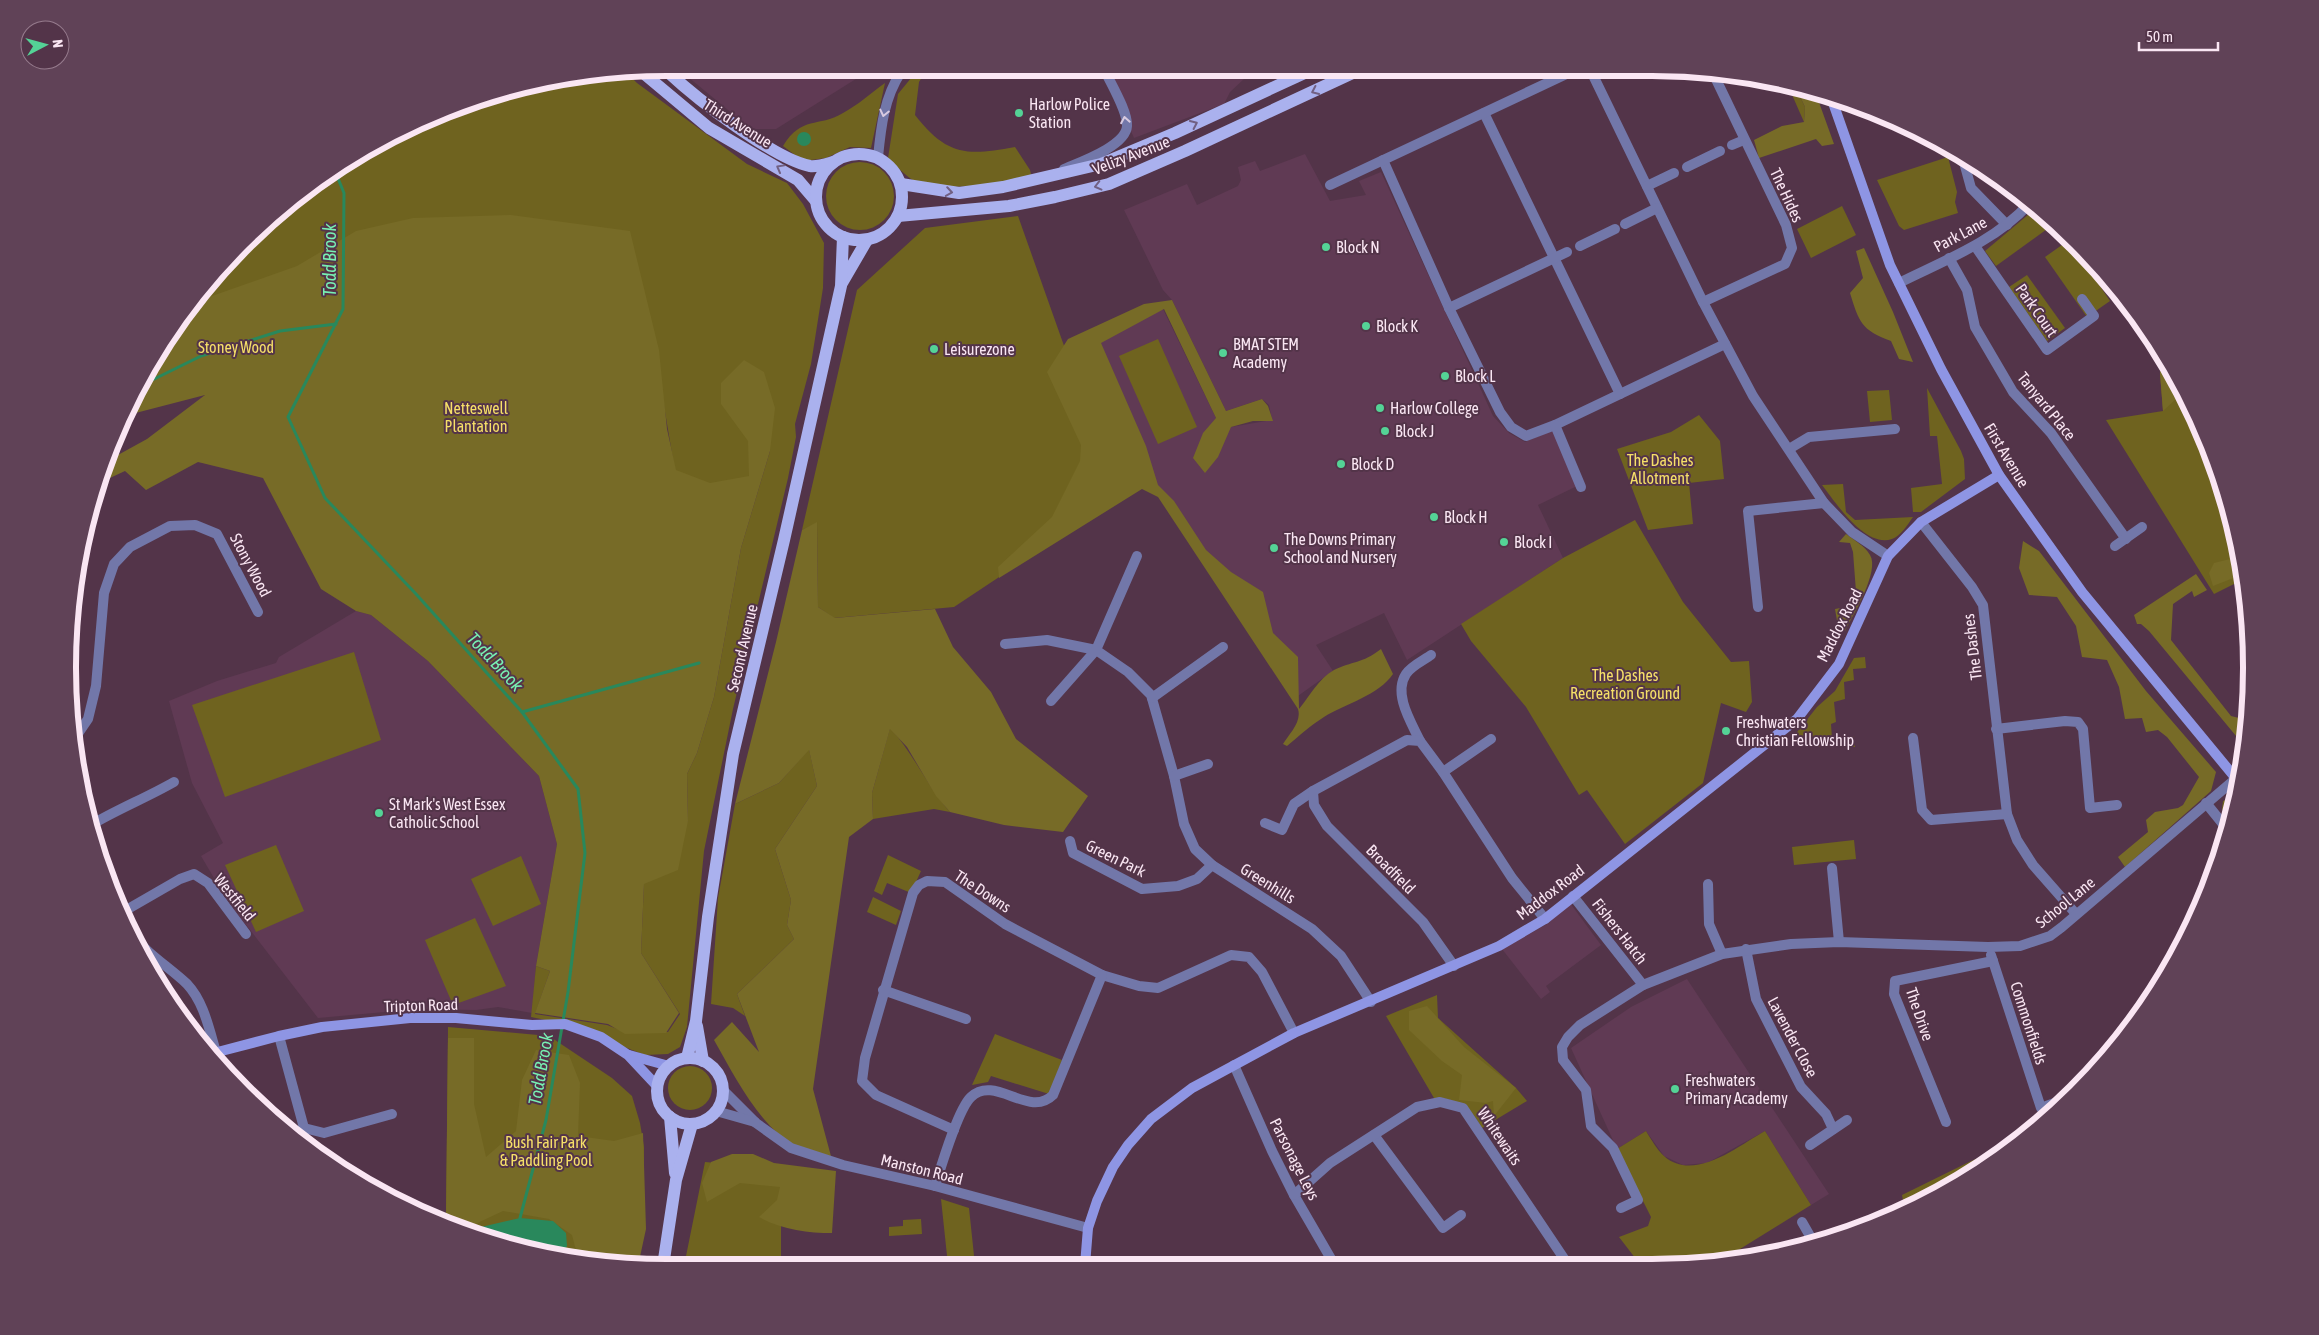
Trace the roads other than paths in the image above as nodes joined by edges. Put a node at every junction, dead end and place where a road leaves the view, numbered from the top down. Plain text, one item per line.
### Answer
1 (672, 76) edge
2 (898, 76) edge
3 (1107, 76) edge
4 (1298, 76) edge
5 (1346, 76) edge
6 (1562, 76) edge
7 (1593, 76) edge
8 (648, 77) edge
9 (1716, 80) edge
10 (1833, 105) edge
11 (1484, 113) junction
12 (1744, 140) junction
13 (1732, 146) dead end
14 (1720, 151) dead end
15 (878, 157) junction
16 (1384, 160) junction
17 (833, 162) junction
18 (1687, 167) dead end
19 (1965, 167) edge
20 (1674, 173) dead end
21 (1049, 176) junction
22 (901, 184) junction
23 (1330, 185) dead end
24 (1647, 186) junction
25 (816, 201) junction
26 (1657, 208) junction
27 (2024, 209) edge
28 (898, 216) junction
29 (1626, 224) dead end
30 (2007, 224) junction
31 (1615, 229) dead end
32 (842, 237) junction
33 (867, 240) junction
34 (1580, 246) dead end
35 (1975, 246) junction
36 (1567, 252) dead end
37 (1554, 258) junction
38 (1949, 258) junction
39 (1899, 283) junction
40 (841, 286) junction
41 (2082, 298) dead end
42 (1702, 302) junction
43 (1449, 308) junction
44 (1725, 344) junction
45 (1620, 394) junction
46 (1555, 425) junction
47 (1895, 429) dead end
48 (1789, 449) junction
49 (1999, 474) junction
50 (1581, 487) dead end
51 (1824, 504) junction
52 (1921, 522) junction
53 (2142, 527) dead end
54 (2126, 539) junction
55 (2115, 546) dead end
56 (1137, 556) dead end
57 (1888, 556) junction
58 (1758, 607) dead end
59 (258, 612) dead end
60 (1005, 644) dead end
61 (1223, 647) dead end
62 (1096, 650) junction
63 (1431, 654) dead end
64 (1152, 698) junction
65 (1051, 701) dead end
66 (1996, 729) junction
67 (80, 731) edge
68 (1913, 738) dead end
69 (1491, 739) dead end
70 (1420, 741) junction
71 (1208, 764) dead end
72 (1443, 772) junction
73 (2233, 772) edge
74 (1174, 776) junction
75 (174, 782) dead end
76 (2231, 784) edge
77 (1313, 791) junction
78 (2206, 803) junction
79 (2117, 805) dead end
80 (2007, 814) junction
81 (96, 822) edge
82 (1266, 823) dead end
83 (2222, 823) edge
84 (1070, 841) dead end
85 (1212, 866) junction
86 (1832, 868) dead end
87 (1708, 884) dead end
88 (1573, 896) junction
89 (128, 908) edge
90 (2076, 914) junction
91 (1545, 919) junction
92 (246, 934) dead end
93 (1839, 942) junction
94 (1988, 947) junction
95 (1746, 949) junction
96 (1722, 954) junction
97 (1992, 961) junction
98 (156, 964) edge
99 (1454, 966) junction
100 (1102, 975) junction
101 (1643, 985) junction
102 (883, 990) junction
103 (1371, 1002) junction
104 (966, 1019) dead end
105 (696, 1021) junction
106 (1294, 1033) junction
107 (280, 1036) junction
108 (211, 1042) edge
109 (219, 1052) edge
110 (628, 1055) junction
111 (687, 1058) junction
112 (703, 1061) junction
113 (1234, 1065) junction
114 (669, 1066) junction
115 (657, 1086) junction
116 (723, 1090) junction
117 (716, 1111) junction
118 (2042, 1111) edge
119 (392, 1114) dead end
120 (670, 1117) junction
121 (1847, 1120) dead end
122 (1946, 1122) dead end
123 (756, 1123) junction
124 (692, 1124) junction
125 (304, 1128) junction
126 (1833, 1129) junction
127 (954, 1130) junction
128 (301, 1131) edge
129 (1374, 1135) junction
130 (1810, 1145) dead end
131 (676, 1180) junction
132 (935, 1186) junction
133 (1294, 1195) junction
134 (1621, 1208) dead end
135 (1461, 1215) dead end
136 (1802, 1222) dead end
137 (1088, 1228) junction
138 (1811, 1237) edge
139 (664, 1259) edge
140 (1085, 1259) edge
141 (1331, 1259) edge
142 (1564, 1259) edge

1 - 17 main road, Third Avenue
2 -> 15 street
21 -> 3 street
21 -> 4 main road, Velizy Avenue
5 -> 28 main road, Velizy Avenue
6 - 11 street
7 - 24 street
25 -> 8 main road, Third Avenue
9 - 12 street, The Hides
10 - 39 street, First Avenue
11 - 16 street
11 - 37 street
12 - 13 street
12 - 42 street, The Hides
14 - 18 street
15 - 17 main road
15 - 22 main road
16 - 23 street
16 - 43 street
17 - 25 main road
19 - 30 street
20 - 24 street
22 -> 21 main road, Velizy Avenue
22 - 28 main road
24 - 26 street
25 - 32 main road
26 - 29 street
26 - 42 street
27 - 30 street, Park Lane
28 - 33 main road
30 - 35 street, Park Lane
31 - 34 street
32 - 33 main road
32 - 40 main road, Second Avenue
33 - 40 main road, Second Avenue
35 - 38 street, Park Lane
35 - 41 street, Park Court
36 - 37 street
37 - 43 street
37 - 45 street
38 - 39 street, Park Lane
38 - 54 street, Tanyard Place
39 - 49 street, First Avenue
40 - 105 main road, Second Avenue
42 - 44 street
43 - 46 street
44 - 45 street
44 - 48 street
45 - 46 street
46 - 50 street
47 - 48 street
48 - 51 street
49 - 52 street, Maddox Road
49 - 73 street, First Avenue
51 - 57 street
51 - 58 street
52 - 57 street, Maddox Road
52 - 66 street, The Dashes
53 - 54 street
54 - 55 street
56 - 62 street
57 - 88 street, Maddox Road
59 - 67 street, Stony Wood
60 - 62 street, Greenhills
61 - 64 street
62 - 64 street, Greenhills
62 - 65 street
63 - 70 street
64 - 74 street, Greenhills
66 - 79 street
66 - 80 street, The Dashes
68 - 80 street
69 - 72 street
70 - 72 street
70 - 77 street
71 - 74 street
72 - 91 street
74 - 85 street, Greenhills
75 - 81 street
76 - 78 street, School Lane
77 - 82 street
77 - 99 street, Broadfield
78 - 83 street
78 - 90 street, School Lane
80 - 90 street, The Dashes
84 - 85 street, Green Park
85 - 103 street, Greenhills
86 - 93 street
87 - 96 street
88 - 91 street, Maddox Road
88 - 101 street, Fishers Hatch
89 - 92 street, Westfield
90 - 94 street, School Lane
91 - 99 street, Maddox Road
93 - 94 street, School Lane
93 - 95 street, School Lane
94 - 97 street, Commonfields
95 - 96 street, School Lane
95 - 126 street, Lavender Close
96 - 101 street, School Lane
97 - 118 street, Commonfields
97 - 122 street, The Drive
98 - 108 street
99 - 103 street, Maddox Road
100 - 102 street, The Downs
100 - 106 street, The Downs
100 - 127 street
101 - 134 street, School Lane
102 - 104 street
102 - 127 street, The Downs
103 - 106 street, Maddox Road
105 - 111 main road, Second Avenue
105 - 112 main road, Second Avenue
106 - 113 street, Maddox Road
107 - 109 street, Tripton Road
107 - 110 street, Tripton Road
107 - 125 street
110 - 114 street, Tripton Road
110 - 115 street, Tripton Road
111 - 112 main road
111 - 114 main road
112 - 116 main road
113 - 133 street, Parsonage Leys
113 - 137 street, Maddox Road
114 - 115 main road
115 - 120 main road
116 - 117 main road
116 - 123 street, Manston Road
117 - 123 street, Manston Road
117 - 124 main road
119 - 125 street
120 - 124 main road
120 - 131 main road
121 - 126 street
123 - 132 street, Manston Road
124 - 131 main road
125 - 128 street
126 - 130 street
127 - 132 street
129 - 133 street, Whitewaits
129 - 135 street
129 - 142 street, Whitewaits
131 - 139 main road
132 - 137 street, Manston Road
133 - 141 street, Parsonage Leys
136 - 138 street
137 - 140 street, Maddox Road

